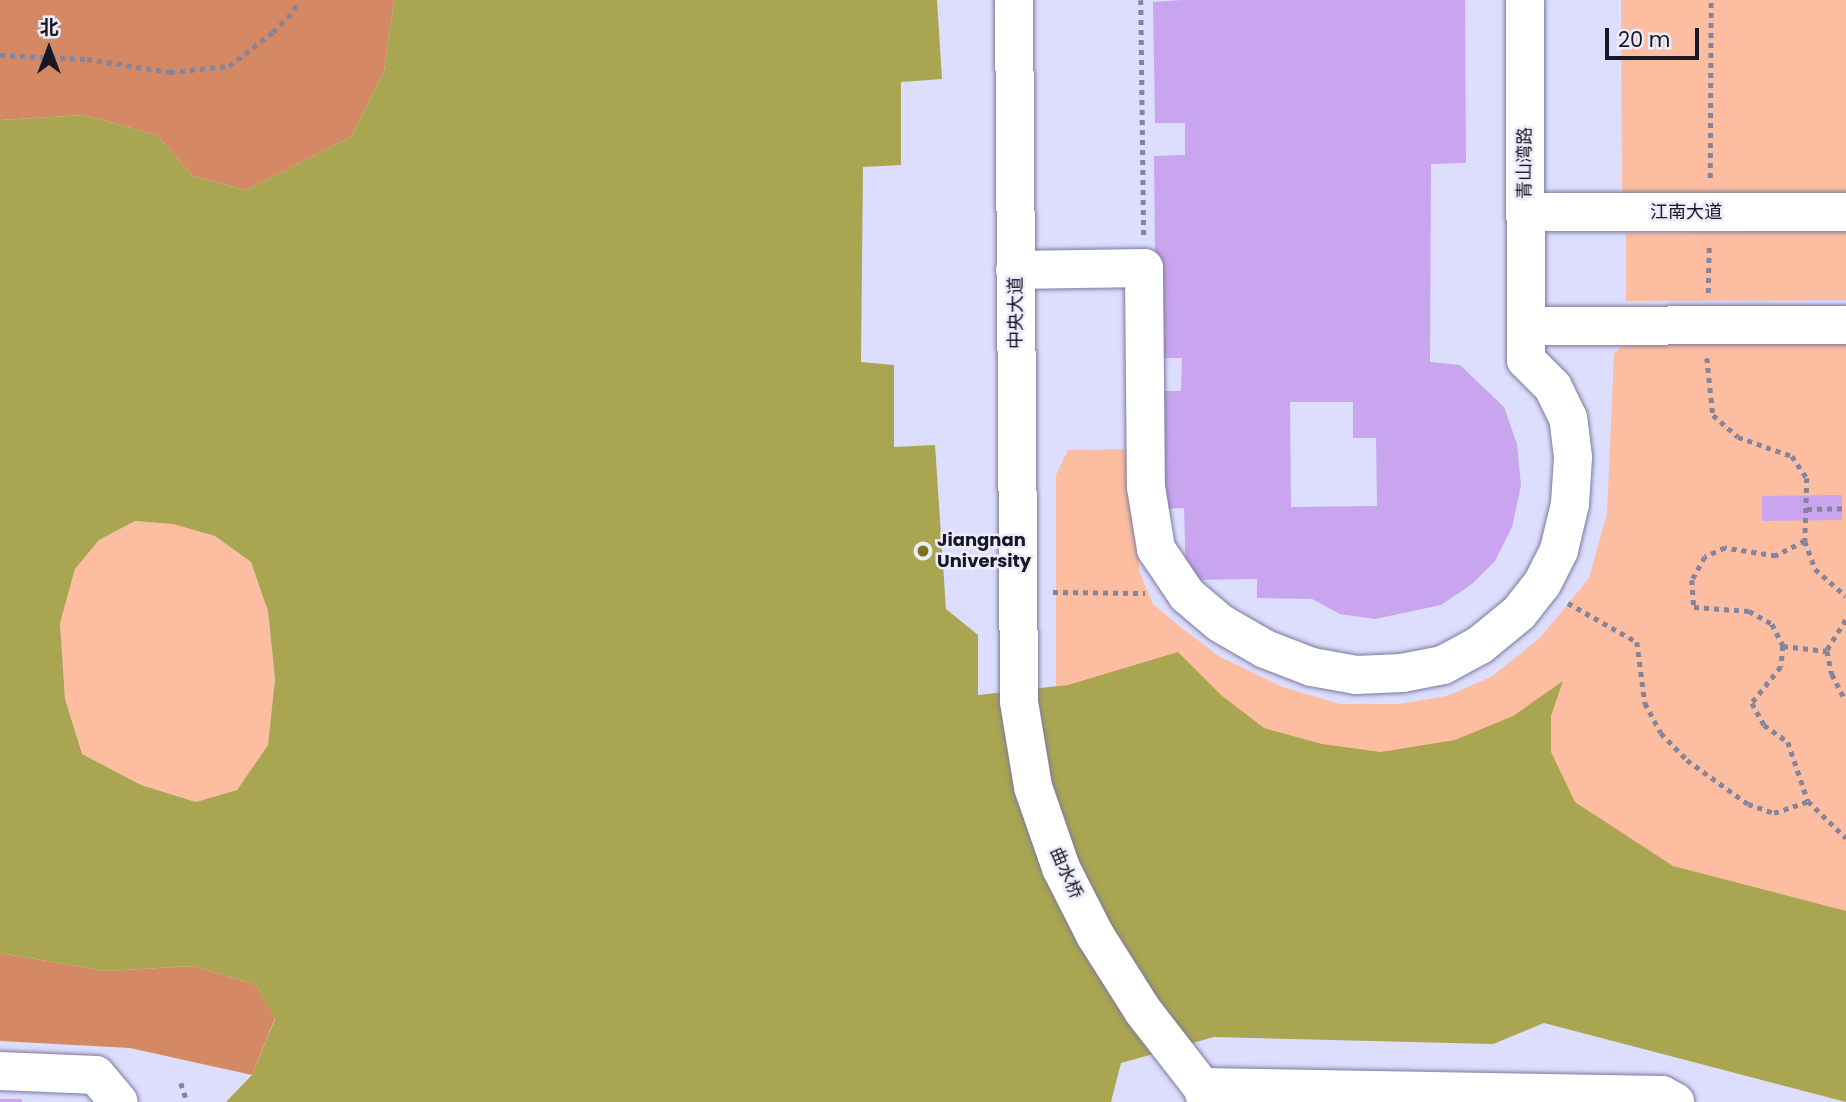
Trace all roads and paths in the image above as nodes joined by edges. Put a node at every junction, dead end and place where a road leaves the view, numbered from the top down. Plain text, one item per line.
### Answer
1 (295, 0) edge
2 (1014, 0) edge
3 (1141, 0) edge
4 (1525, 0) edge
5 (0, 55) edge
6 (1525, 212) junction
7 (1846, 212) edge
8 (1144, 268) junction
9 (1016, 270) junction
10 (1846, 325) edge
11 (1526, 326) junction
12 (1846, 508) edge
13 (1807, 509) dead end
14 (1805, 541) dead end
15 (1542, 584) junction
16 (1187, 595) junction
17 (1017, 609) junction
18 (1846, 620) edge
19 (1783, 646) junction
20 (1827, 651) junction
21 (1846, 701) edge
22 (1808, 801) junction
23 (1846, 838) edge
24 (0, 1071) edge
25 (181, 1083) dead end
26 (1205, 1094) edge
27 (119, 1102) edge
28 (187, 1102) edge
29 (1675, 1102) edge

1 - 5 path
2 - 9 street, 中央大道
3 - 8 path
4 - 6 street, 青山湾路
6 - 7 street, 江南大道
6 - 11 street, 青山湾路
8 - 9 street
8 - 16 street, 青山湾路
9 - 17 street, 中央大道
10 - 11 street
11 - 15 street, 青山湾路
12 - 13 path
14 - 19 path
15 - 16 street, 青山湾路
15 - 22 path
16 - 17 path
17 - 26 street, 曲水桥
18 - 20 path
19 - 20 path
19 - 22 path
20 - 21 path
22 - 23 path
24 - 27 street
25 - 28 path
26 - 29 street

